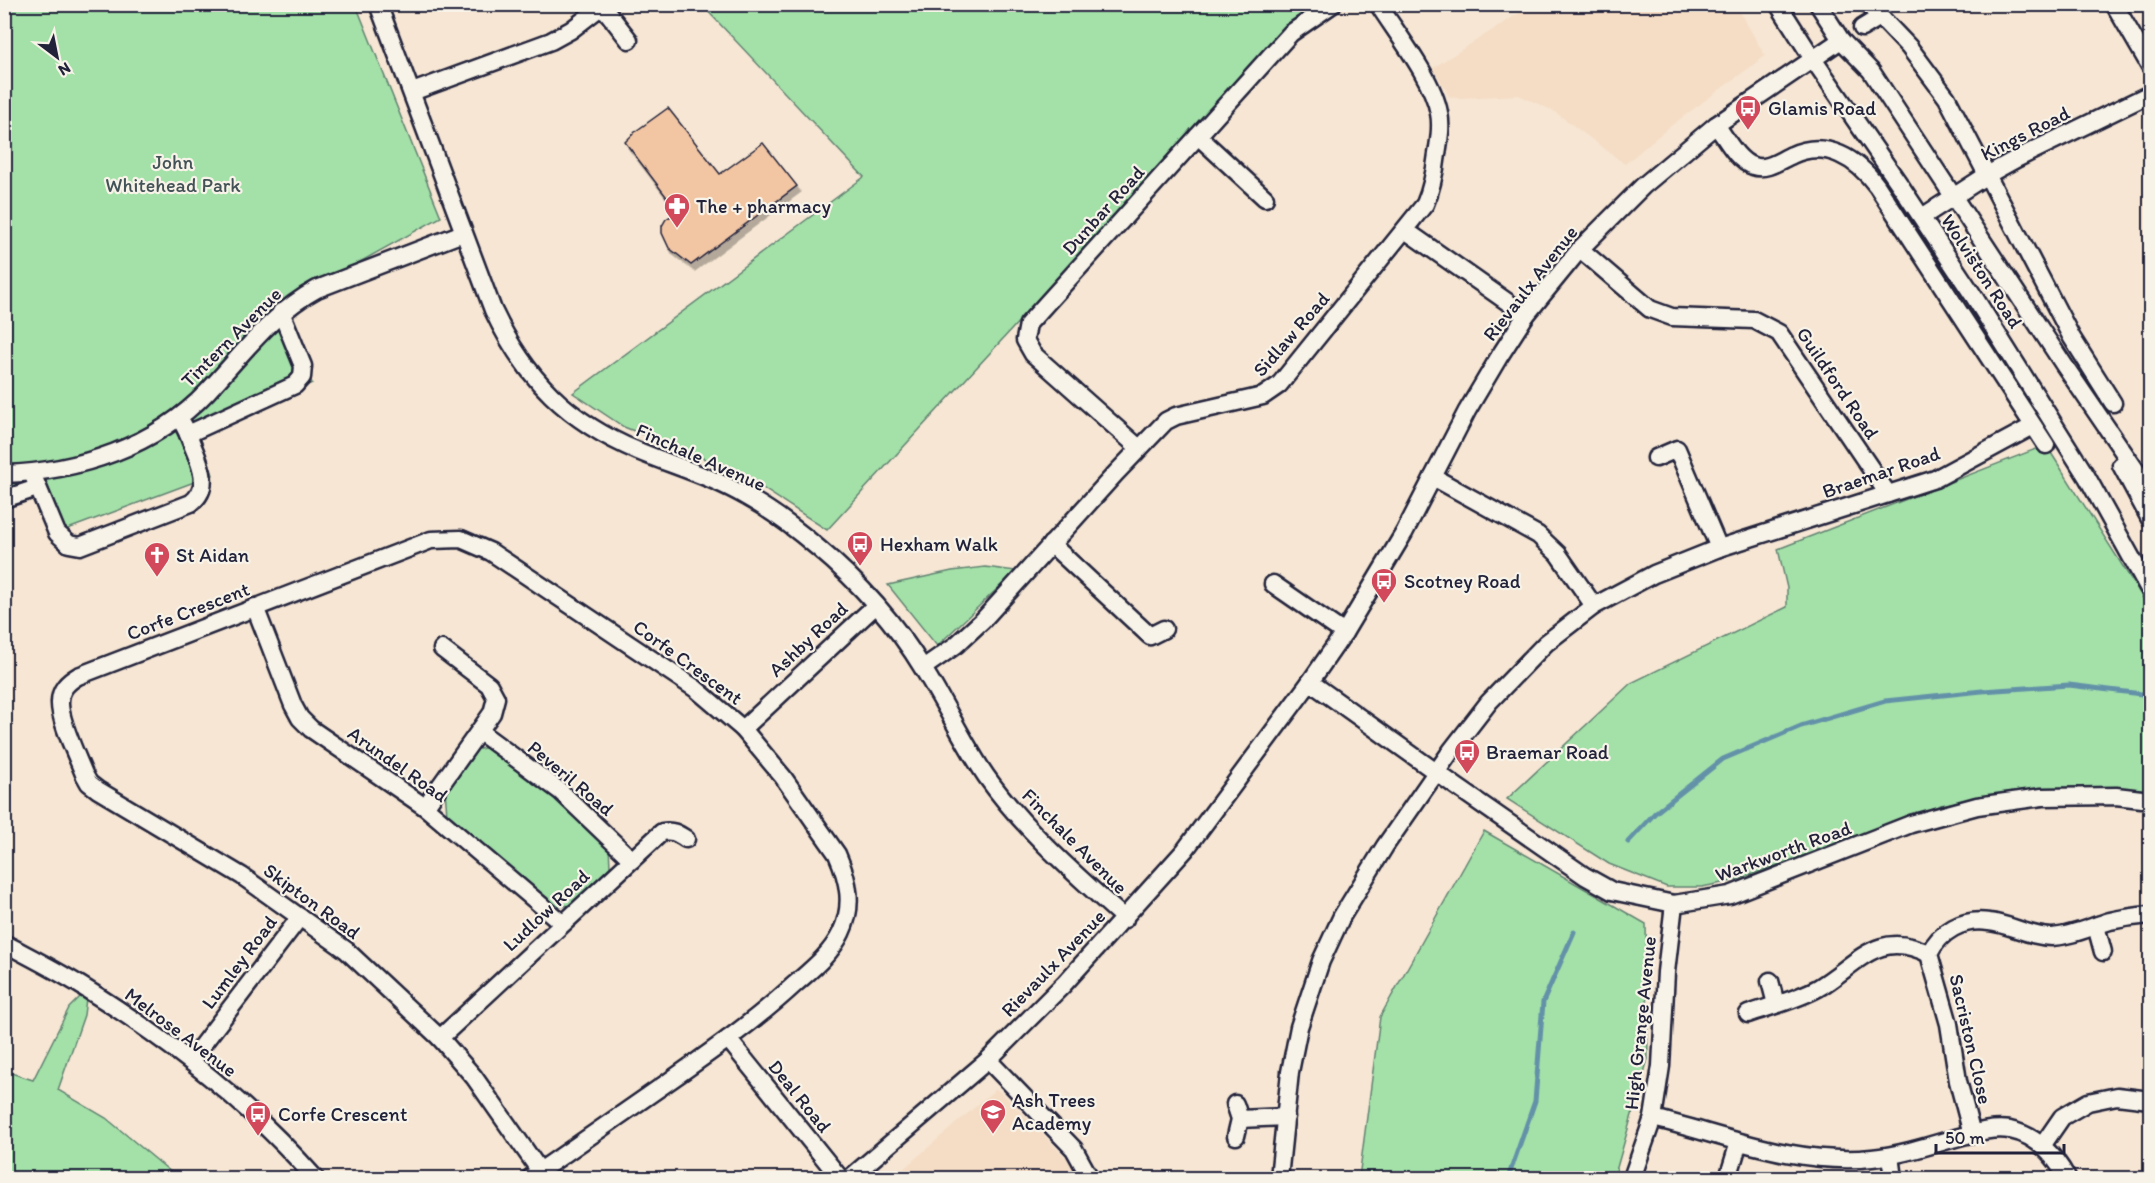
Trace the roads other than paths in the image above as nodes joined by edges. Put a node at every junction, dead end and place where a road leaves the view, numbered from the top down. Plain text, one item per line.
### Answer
1 (378, 4) edge
2 (1333, 4) edge
3 (1378, 4) edge
4 (1778, 4) edge
5 (1818, 4) edge
6 (1868, 4) edge
7 (2114, 4) edge
8 (601, 5) edge
9 (1880, 17) junction
10 (1862, 28) dead end
11 (629, 40) dead end
12 (1841, 40) junction
13 (1813, 59) junction
14 (2151, 66) edge
15 (412, 92) junction
16 (2151, 94) edge
17 (1716, 125) junction
18 (1198, 136) junction
19 (1987, 175) junction
20 (1953, 197) junction
21 (1265, 198) dead end
22 (1922, 217) junction
23 (1405, 230) junction
24 (463, 233) junction
25 (1580, 249) junction
26 (281, 312) junction
27 (1526, 315) junction
28 (2064, 365) junction
29 (2113, 403) dead end
30 (180, 417) junction
31 (2033, 426) junction
32 (188, 434) junction
33 (2046, 445) dead end
34 (1139, 448) junction
35 (1656, 458) dead end
36 (4, 474) edge
37 (1433, 477) junction
38 (34, 480) junction
39 (2151, 491) edge
40 (1888, 494) junction
41 (4, 499) edge
42 (2151, 519) edge
43 (1051, 544) junction
44 (1719, 548) junction
45 (1273, 584) dead end
46 (2151, 591) edge
47 (876, 605) junction
48 (1594, 606) junction
49 (255, 608) junction
50 (1164, 629) dead end
51 (1344, 633) junction
52 (442, 648) dead end
53 (923, 668) junction
54 (1310, 682) junction
55 (63, 689) joint
56 (743, 729) junction
57 (480, 732) junction
58 (1437, 772) junction
59 (2151, 800) edge
60 (425, 807) junction
61 (686, 839) dead end
62 (632, 860) junction
63 (1674, 904) junction
64 (2151, 915) edge
65 (300, 917) junction
66 (1125, 919) junction
67 (562, 923) junction
68 (2096, 926) junction
69 (4, 943) edge
70 (2103, 952) dead end
71 (1929, 954) junction
72 (1770, 981) dead end
73 (1776, 1004) junction
74 (1748, 1014) dead end
75 (440, 1038) junction
76 (729, 1040) junction
77 (988, 1060) junction
78 (190, 1061) junction
79 (2151, 1100) edge
80 (1287, 1117) junction
81 (1653, 1118) junction
82 (1972, 1134) junction
83 (1236, 1136) dead end
84 (1739, 1142) junction
85 (2042, 1146) junction
86 (1890, 1156) junction
87 (535, 1175) edge
88 (315, 1179) edge
89 (840, 1179) edge
90 (849, 1179) edge
91 (1090, 1179) edge
92 (1279, 1179) edge
93 (1632, 1179) edge
94 (1728, 1179) edge
95 (1893, 1179) edge
96 (2067, 1179) edge

1 - 15 street, Finchale Avenue
2 - 18 street, Dunbar Road
3 - 23 street, Sidlaw Road
4 - 13 street, Wolviston Road
5 - 12 street
6 - 9 street
7 - 14 street
8 - 11 street
8 - 15 street
9 - 10 street
9 - 19 street
12 - 13 street, Rievaulx Avenue
12 - 20 street
13 - 17 street, Rievaulx Avenue
13 - 22 street, Wolviston Road
15 - 24 street, Finchale Avenue
16 - 19 street, Kings Road
17 - 25 street, Rievaulx Avenue
17 - 31 street
18 - 21 street
18 - 34 street, Dunbar Road
19 - 20 street, Kings Road
19 - 29 street
20 - 22 street, Kings Road
20 - 28 street
22 - 46 street, Wolviston Road
23 - 27 street
23 - 34 street, Sidlaw Road
24 - 26 street, Tintern Avenue
24 - 47 street, Finchale Avenue
25 - 27 street, Rievaulx Avenue
25 - 40 street, Guildford Road
26 - 30 street, Tintern Avenue
26 - 32 street
27 - 37 street, Rievaulx Avenue
28 - 39 street
28 - 42 street
30 - 32 street
30 - 38 street, Tintern Avenue
31 - 33 street
31 - 40 street, Braemar Road
32 - 38 street
34 - 43 street, Sidlaw Road
35 - 44 street
36 - 38 street, Tintern Avenue
37 - 48 street
37 - 51 street, Rievaulx Avenue
38 - 41 street
40 - 44 street, Braemar Road
43 - 50 street
43 - 53 street, Sidlaw Road
44 - 48 street, Braemar Road
45 - 51 street
47 - 53 street, Finchale Avenue
47 - 56 street, Ashby Road
48 - 58 street, Braemar Road
49 - 55 street, Corfe Crescent
49 - 56 street, Corfe Crescent
49 - 60 street, Arundel Road
51 - 54 street, Rievaulx Avenue
52 - 57 street
53 - 66 street, Finchale Avenue
54 - 58 street, Warkworth Road
54 - 66 street, Rievaulx Avenue
55 - 65 street, Skipton Road
56 - 76 street, Corfe Crescent
57 - 60 street
57 - 62 street, Peveril Road
58 - 63 street, Warkworth Road
58 - 80 street
59 - 63 street, Warkworth Road
60 - 67 street, Arundel Road
61 - 62 street, Ludlow Road
62 - 67 street, Ludlow Road
63 - 81 street, High Grange Avenue
64 - 68 street, Sacriston Close
65 - 75 street, Skipton Road
65 - 78 street, Lumley Road
66 - 77 street, Rievaulx Avenue
67 - 75 street, Ludlow Road
68 - 70 street
68 - 71 street, Sacriston Close
69 - 78 street, Melrose Avenue
71 - 73 street, Sacriston Close
71 - 82 street, Sacriston Close
72 - 73 street
73 - 74 street, Sacriston Close
75 - 87 street, Skipton Road
76 - 87 street, Corfe Crescent
76 - 89 street, Deal Road
77 - 90 street, Rievaulx Avenue
77 - 91 street
78 - 88 street, Melrose Avenue
79 - 85 street
80 - 83 street
80 - 92 street
81 - 84 street
81 - 93 street, High Grange Avenue
82 - 85 street
82 - 86 street
84 - 86 street
84 - 94 street
85 - 96 street
86 - 95 street

